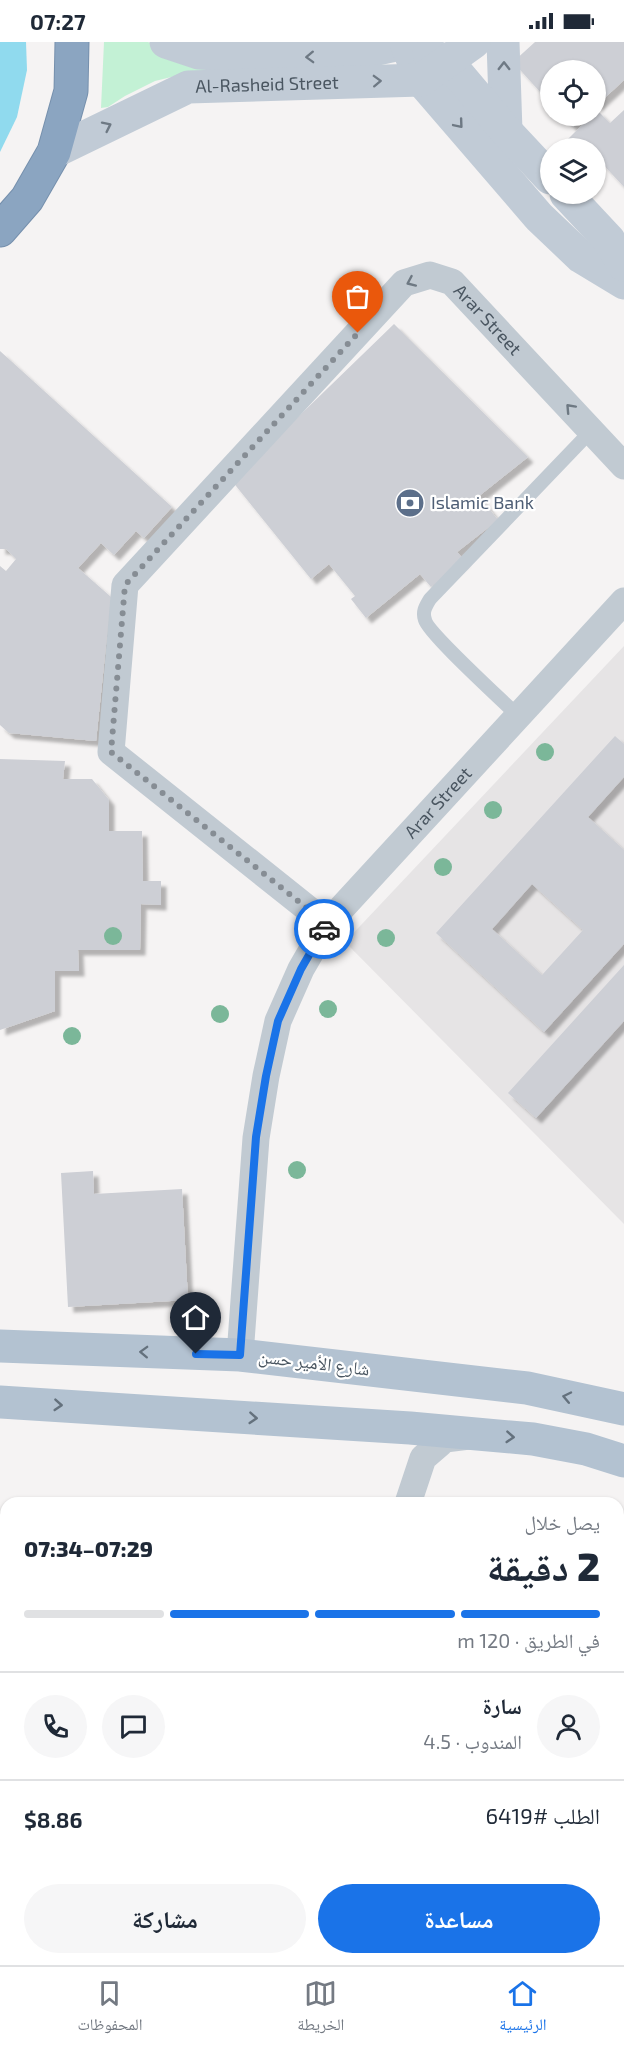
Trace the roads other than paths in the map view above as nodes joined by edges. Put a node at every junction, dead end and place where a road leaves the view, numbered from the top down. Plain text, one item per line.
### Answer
1 (72, 42) edge
2 (166, 42) edge
3 (474, 42) edge
4 (504, 42) edge
5 (407, 43) edge
6 (435, 71) junction
7 (506, 131) junction
8 (54, 152) junction
9 (540, 167) edge
10 (574, 204) edge
11 (0, 230) edge
12 (616, 257) edge
13 (591, 431) junction
14 (624, 466) edge
15 (624, 601) edge
16 (518, 716) junction
17 (327, 924) junction
18 (0, 1346) edge
19 (240, 1355) junction
20 (0, 1402) edge
21 (624, 1409) edge
22 (476, 1435) junction
23 (624, 1461) edge
24 (410, 1497) edge

1 - 8 highway
5 -> 2 main road, Al-Rasheid Street
3 - 6 main road
7 -> 4 main road
5 - 6 main road
6 - 7 main road
8 -> 6 main road, Al-Rasheid Street
6 -> 12 main road
7 - 9 main road
8 - 11 highway
10 - 12 main road
13 - 14 street, Arar Street
13 - 16 lane
13 -> 17 street, Arar Street
15 - 16 street, Arar Street
16 - 17 street, Arar Street
17 - 19 street, Arar Street
19 -> 18 main road, شارع الأمير حسن
21 -> 19 main road, شارع الأمير حسن
20 -> 22 main road
22 -> 23 main road
22 - 24 street

